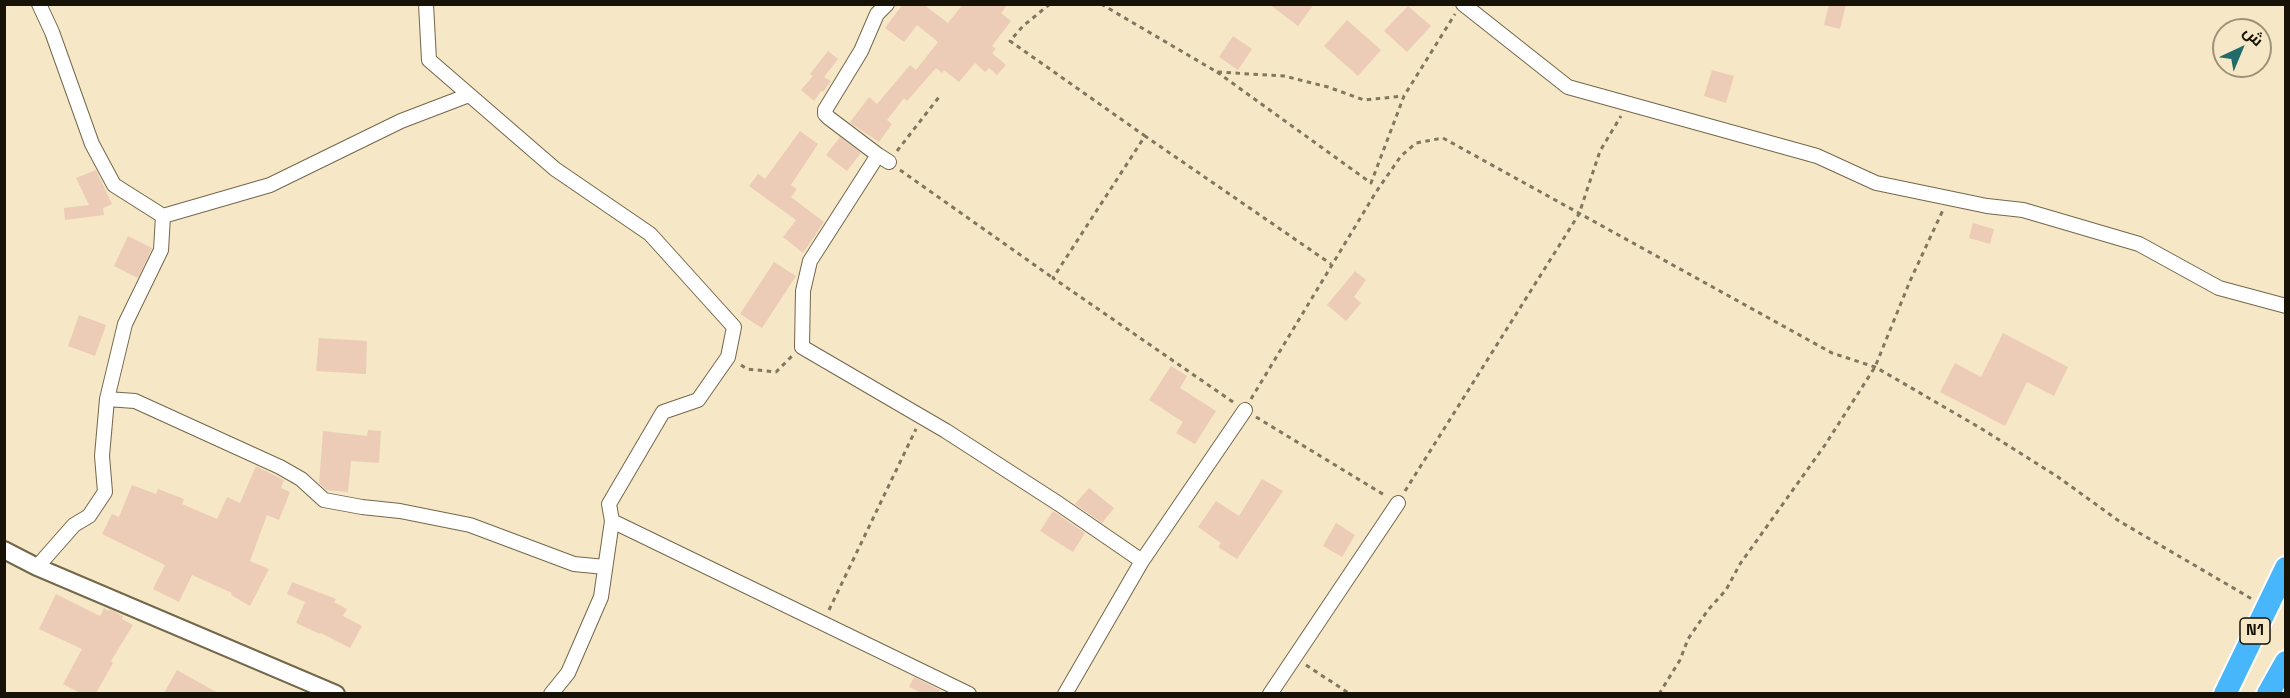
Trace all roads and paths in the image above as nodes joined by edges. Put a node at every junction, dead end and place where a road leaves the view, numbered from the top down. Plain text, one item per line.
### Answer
1 (39, 4) edge
2 (426, 4) edge
3 (887, 4) edge
4 (1050, 4) edge
5 (1101, 4) edge
6 (1461, 4) edge
7 (1217, 72) junction
8 (469, 95) junction
9 (1404, 96) junction
10 (939, 97) dead end
11 (1629, 103) junction
12 (1145, 136) junction
13 (884, 158) junction
14 (1949, 198) junction
15 (1579, 214) junction
16 (163, 216) junction
17 (1331, 264) junction
18 (1053, 278) junction
19 (2286, 306) edge
20 (802, 347) junction
21 (728, 357) junction
22 (1875, 367) junction
23 (107, 399) junction
24 (1245, 410) junction
25 (922, 417) junction
26 (1398, 503) junction
27 (612, 520) junction
28 (4, 550) edge
29 (1142, 561) junction
30 (37, 567) junction
31 (605, 567) junction
32 (2286, 568) edge
33 (2267, 607) junction
34 (826, 623) junction
35 (1295, 658) junction
36 (2286, 662) edge
37 (336, 693) edge
38 (551, 693) edge
39 (969, 693) edge
40 (1065, 693) edge
41 (1270, 693) edge
42 (1350, 693) edge
43 (1659, 693) edge
44 (2225, 693) edge
45 (2268, 693) edge

1 - 16 street
2 - 8 street
3 - 13 street
4 - 12 path
5 - 7 path
6 - 9 path
6 - 11 street
7 - 9 path
7 - 9 path
8 - 16 street
8 - 21 street
10 - 13 path
11 - 14 street
11 - 15 path
12 - 17 path
12 - 18 path
13 - 18 path
13 - 20 street
14 - 19 street
14 - 22 path
15 - 17 path
15 - 22 path
15 - 26 path
16 - 23 street
17 - 24 path
18 - 24 path
20 - 21 path
20 - 25 street
21 - 27 street
22 - 33 path
22 - 43 path
23 - 30 street
23 - 31 street
24 - 26 path
24 - 29 street
25 - 29 street
25 - 34 path
26 - 35 street
27 - 31 street
27 - 34 street
28 - 30 street
29 - 40 street
30 - 37 street
31 - 38 street
32 - 33 highway, N1 / N1
33 - 44 highway, N1 / N1
34 - 39 street
35 - 41 street
35 - 42 path
36 - 45 highway, N1 / N1

